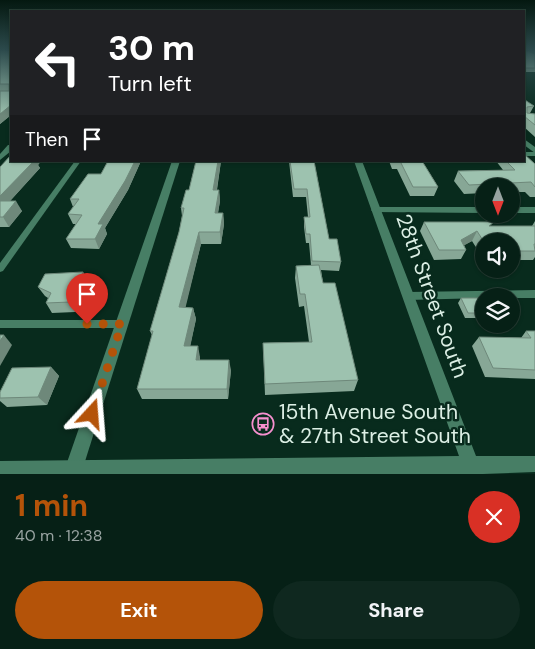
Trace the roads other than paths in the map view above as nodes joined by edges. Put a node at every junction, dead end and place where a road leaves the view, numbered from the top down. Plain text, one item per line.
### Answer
1 (525, 142) edge
2 (6, 149) edge
3 (535, 153) edge
4 (0, 158) edge
5 (77, 162) edge
6 (176, 162) edge
7 (358, 162) edge
8 (376, 210) junction
9 (475, 210) edge
10 (520, 210) edge
11 (535, 210) edge
12 (0, 269) edge
13 (535, 294) edge
14 (408, 296) junction
15 (0, 324) edge
16 (122, 324) junction
17 (535, 464) edge
18 (0, 469) edge
19 (472, 469) edge
20 (73, 471) edge

1 - 3 street
2 - 4 street
5 - 12 lane
6 - 16 street
7 - 8 street, 28th Street South
8 - 9 street
8 - 14 street, 28th Street South
10 - 11 street
13 - 14 lane
14 - 19 street, 28th Street South
15 - 16 lane
16 - 20 street
17 - 19 street
18 - 20 street
19 - 20 street

